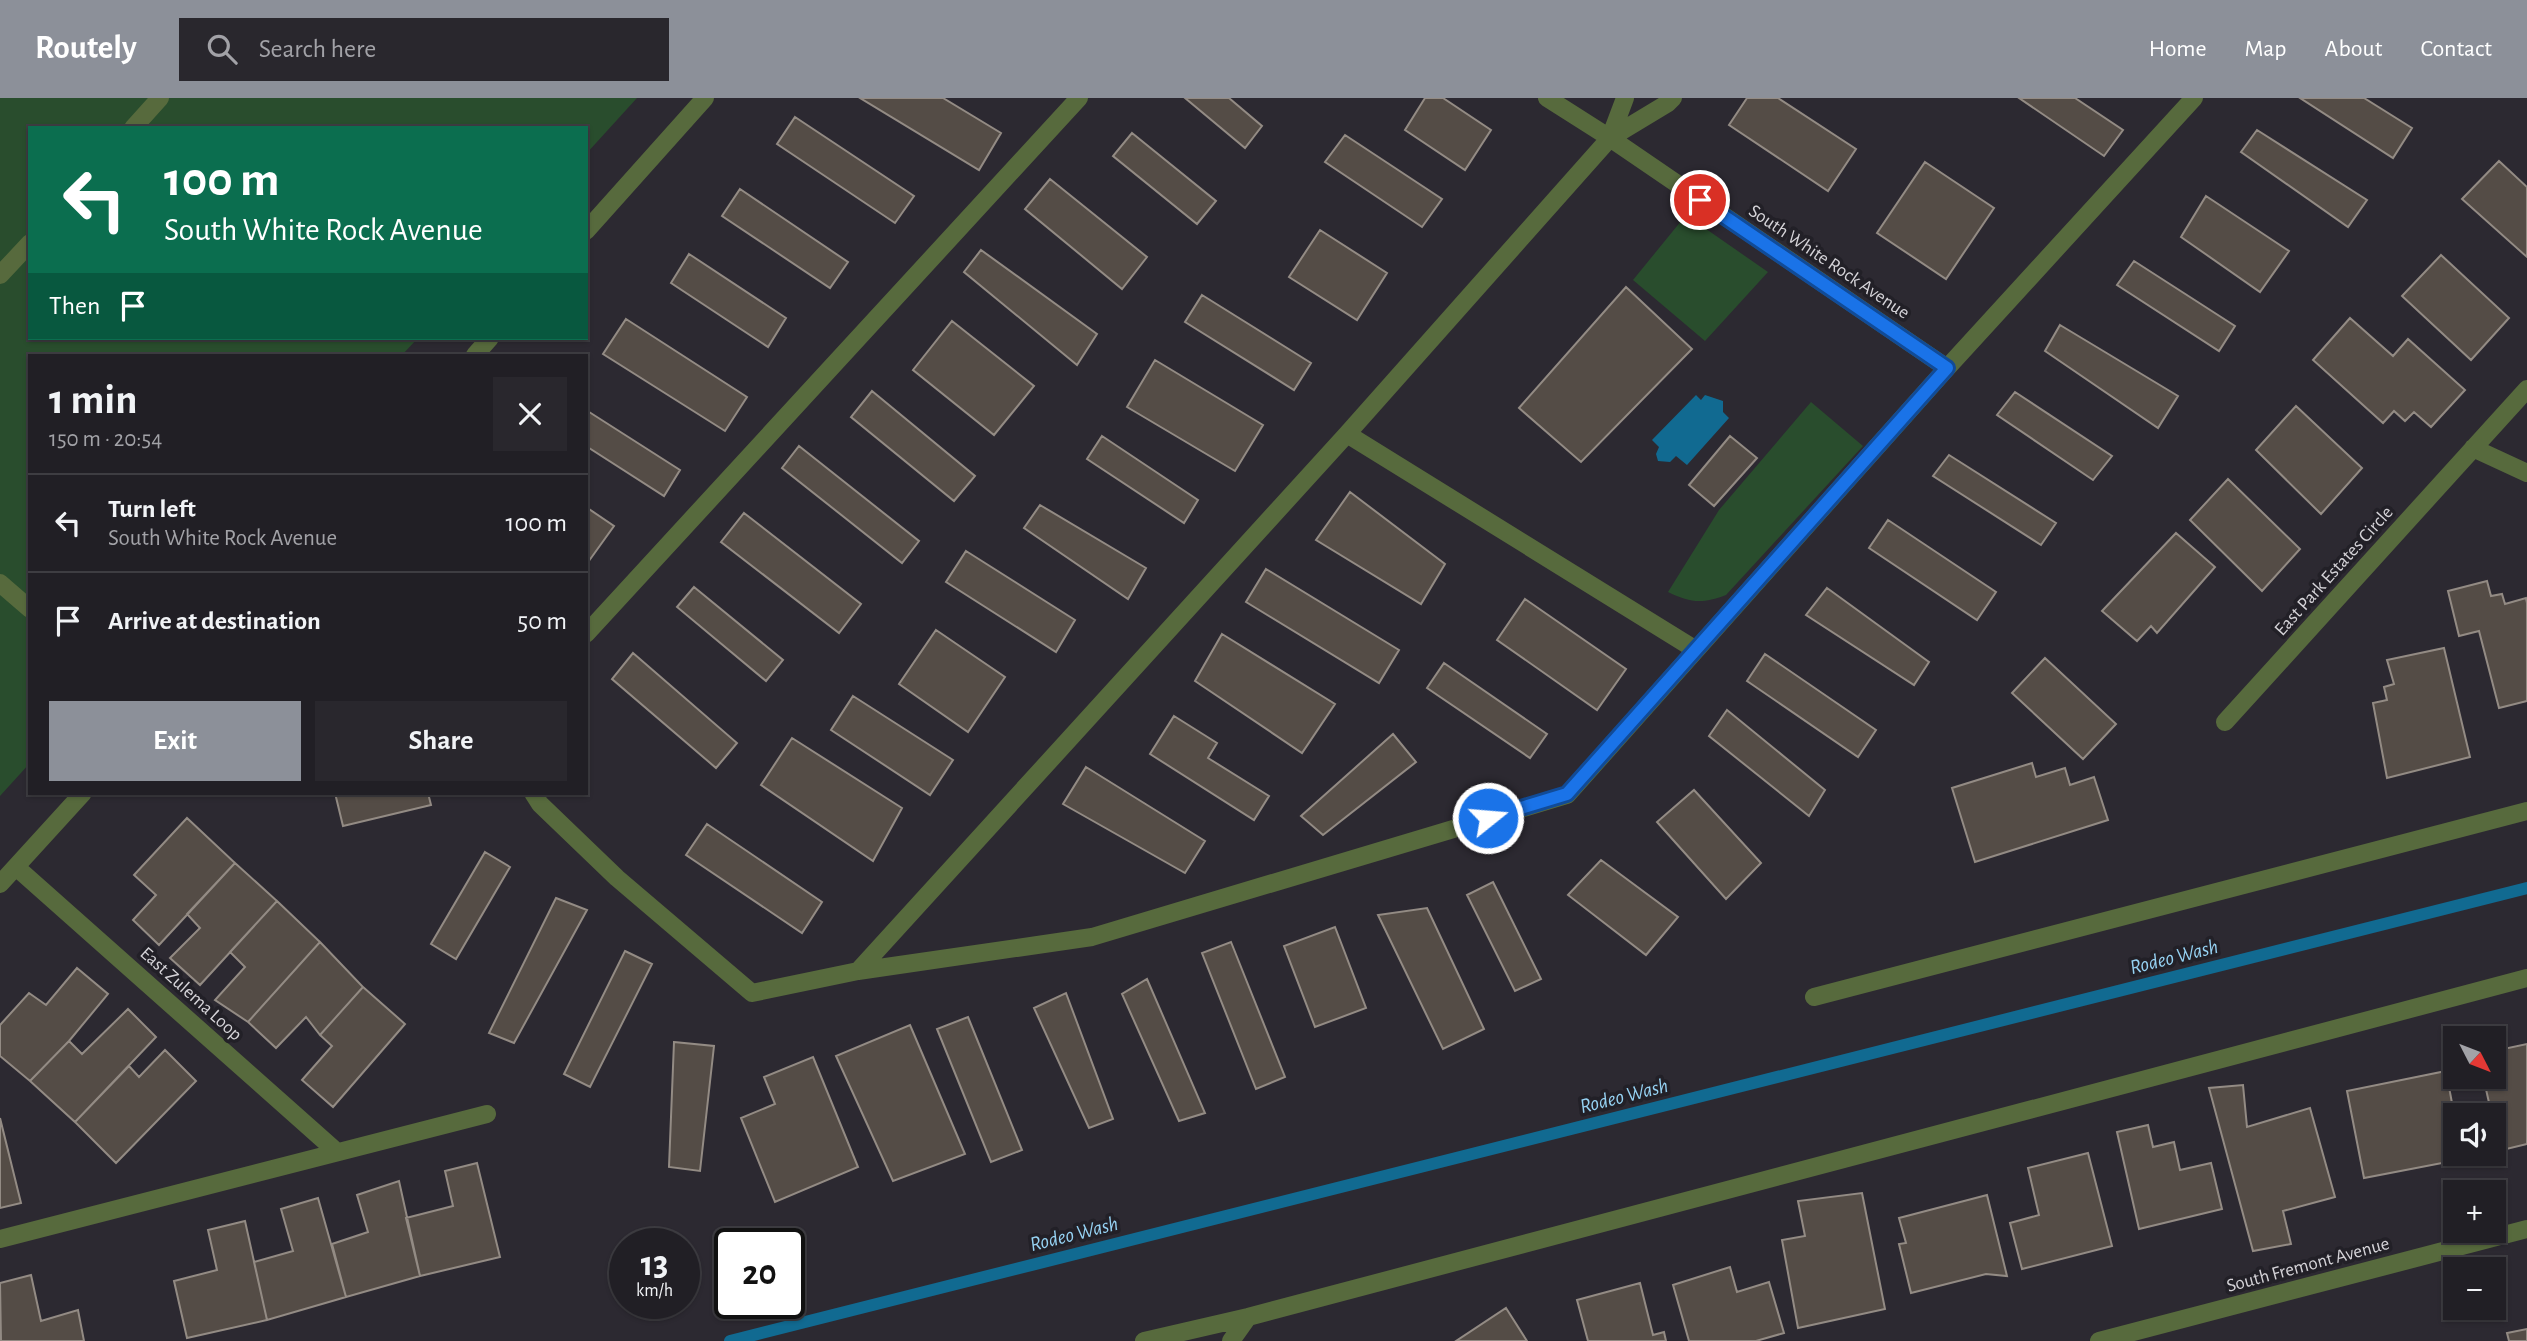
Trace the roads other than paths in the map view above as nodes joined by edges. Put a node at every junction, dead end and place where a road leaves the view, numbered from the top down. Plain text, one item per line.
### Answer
1 (160, 98) edge
2 (705, 98) edge
3 (1079, 98) edge
4 (1547, 98) edge
5 (1625, 98) edge
6 (1673, 98) edge
7 (2194, 98) edge
8 (135, 126) edge
9 (1610, 138) junction
10 (588, 229) edge
11 (28, 245) edge
12 (0, 275) edge
13 (488, 340) edge
14 (476, 354) edge
15 (1947, 368) junction
16 (2527, 389) edge
17 (1347, 434) junction
18 (2473, 448) junction
19 (2527, 473) edge
20 (0, 583) edge
21 (28, 607) edge
22 (588, 632) edge
23 (1696, 650) junction
24 (2225, 722) dead end
25 (81, 795) edge
26 (534, 795) edge
27 (2527, 811) edge
28 (16, 867) junction
29 (0, 884) edge
30 (858, 971) junction
31 (2527, 978) edge
32 (1814, 997) dead end
33 (487, 1114) dead end
34 (337, 1152) junction
35 (2527, 1229) edge
36 (0, 1239) edge
37 (1248, 1317) junction
38 (1144, 1341) edge
39 (1231, 1341) edge
40 (2099, 1341) edge

1 - 8 street
2 - 10 street
3 - 22 street
4 - 9 street, South White Rock Avenue
5 - 9 street
6 - 9 street
7 - 15 street
9 - 15 street, South White Rock Avenue
9 - 17 street
11 - 12 street
13 - 14 street
15 - 23 street
16 - 18 street, East Park Estates Circle
17 - 23 street
17 - 30 street
18 - 19 street
18 - 24 street, East Park Estates Circle
20 - 21 street
23 - 30 street
25 - 28 street
26 - 30 street
27 - 32 street
28 - 29 street
28 - 34 street, East Zulema Loop
31 - 37 street
33 - 34 street
34 - 36 street
35 - 40 street, South Fremont Avenue
37 - 38 street
37 - 39 street

